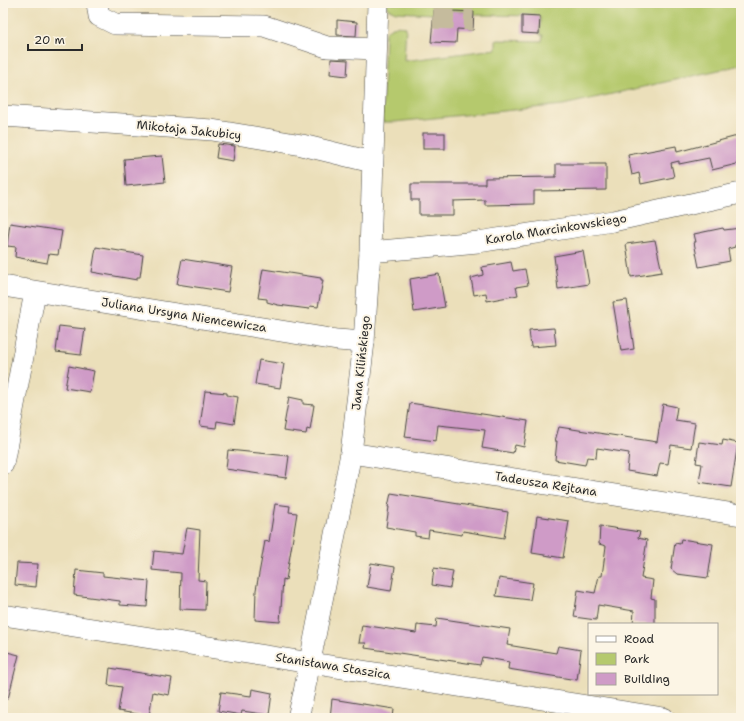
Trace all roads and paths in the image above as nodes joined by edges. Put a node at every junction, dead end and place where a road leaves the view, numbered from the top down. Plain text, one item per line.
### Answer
1 (97, 3) edge
2 (378, 3) edge
3 (376, 49) junction
4 (3, 116) edge
5 (372, 162) junction
6 (741, 193) edge
7 (370, 252) junction
8 (3, 286) edge
9 (35, 292) junction
10 (364, 342) junction
11 (351, 453) junction
12 (3, 464) edge
13 (741, 515) edge
14 (3, 615) edge
15 (309, 662) junction
16 (298, 718) edge
17 (664, 718) edge

1 - 3 street
2 - 3 street, Jana Kilińskiego
3 - 5 street, Jana Kilińskiego
4 - 5 street, Mikołaja Jakubicy
5 - 7 street, Jana Kilińskiego
6 - 7 street, Karola Marcinkowskiego
7 - 10 street, Jana Kilińskiego
8 - 9 street, Juliana Ursyna Niemcewicza
9 - 10 street, Juliana Ursyna Niemcewicza
9 - 12 street
10 - 11 street, Jana Kilińskiego
11 - 13 street, Tadeusza Rejtana
11 - 15 street, Jana Kilińskiego
14 - 15 street, Stanisława Staszica
15 - 16 street, Jana Kilińskiego
15 - 17 street, Stanisława Staszica

